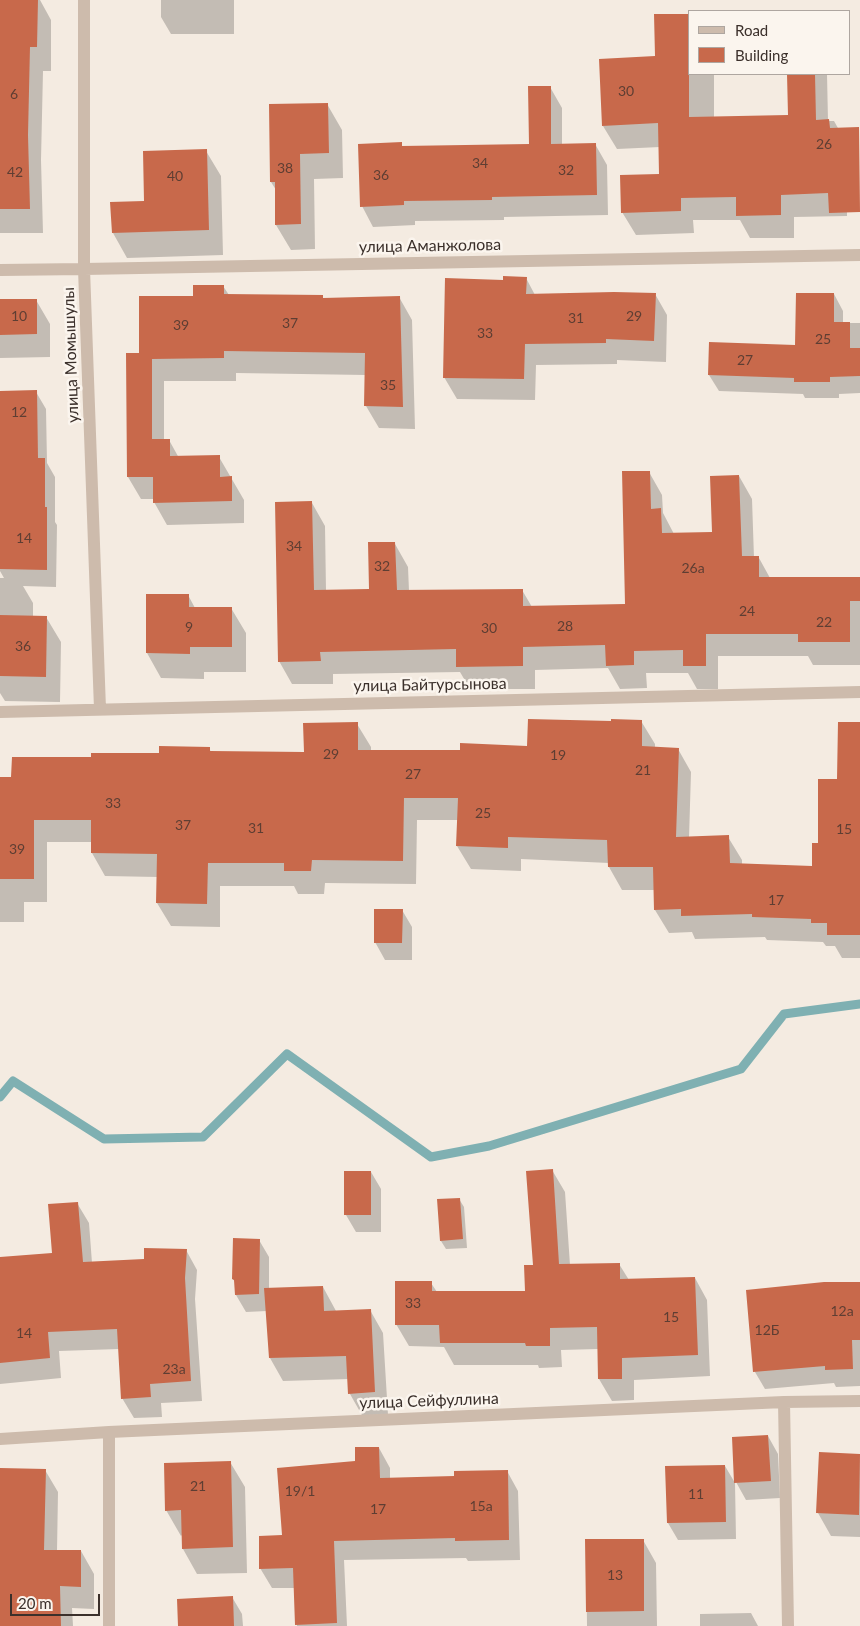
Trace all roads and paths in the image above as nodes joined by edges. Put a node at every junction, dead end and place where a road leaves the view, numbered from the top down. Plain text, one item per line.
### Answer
1 (84, 0) edge
2 (860, 254) edge
3 (84, 269) junction
4 (0, 270) edge
5 (860, 692) edge
6 (100, 710) junction
7 (0, 712) edge
8 (860, 1401) edge
9 (784, 1402) junction
10 (110, 1432) junction
11 (0, 1439) edge
12 (109, 1626) edge
13 (788, 1626) edge

1 - 3 street, улица Момышулы
2 - 3 street, улица Аманжолова
3 - 4 street, улица Аманжолова
3 - 6 street, улица Момышулы
5 - 6 street, улица Байтурсынова
6 - 7 street, улица Байтурсынова
8 - 9 street, улица Сейфуллина
9 - 10 street, улица Сейфуллина
9 - 13 street
10 - 11 street, улица Сейфуллина
10 - 12 street

